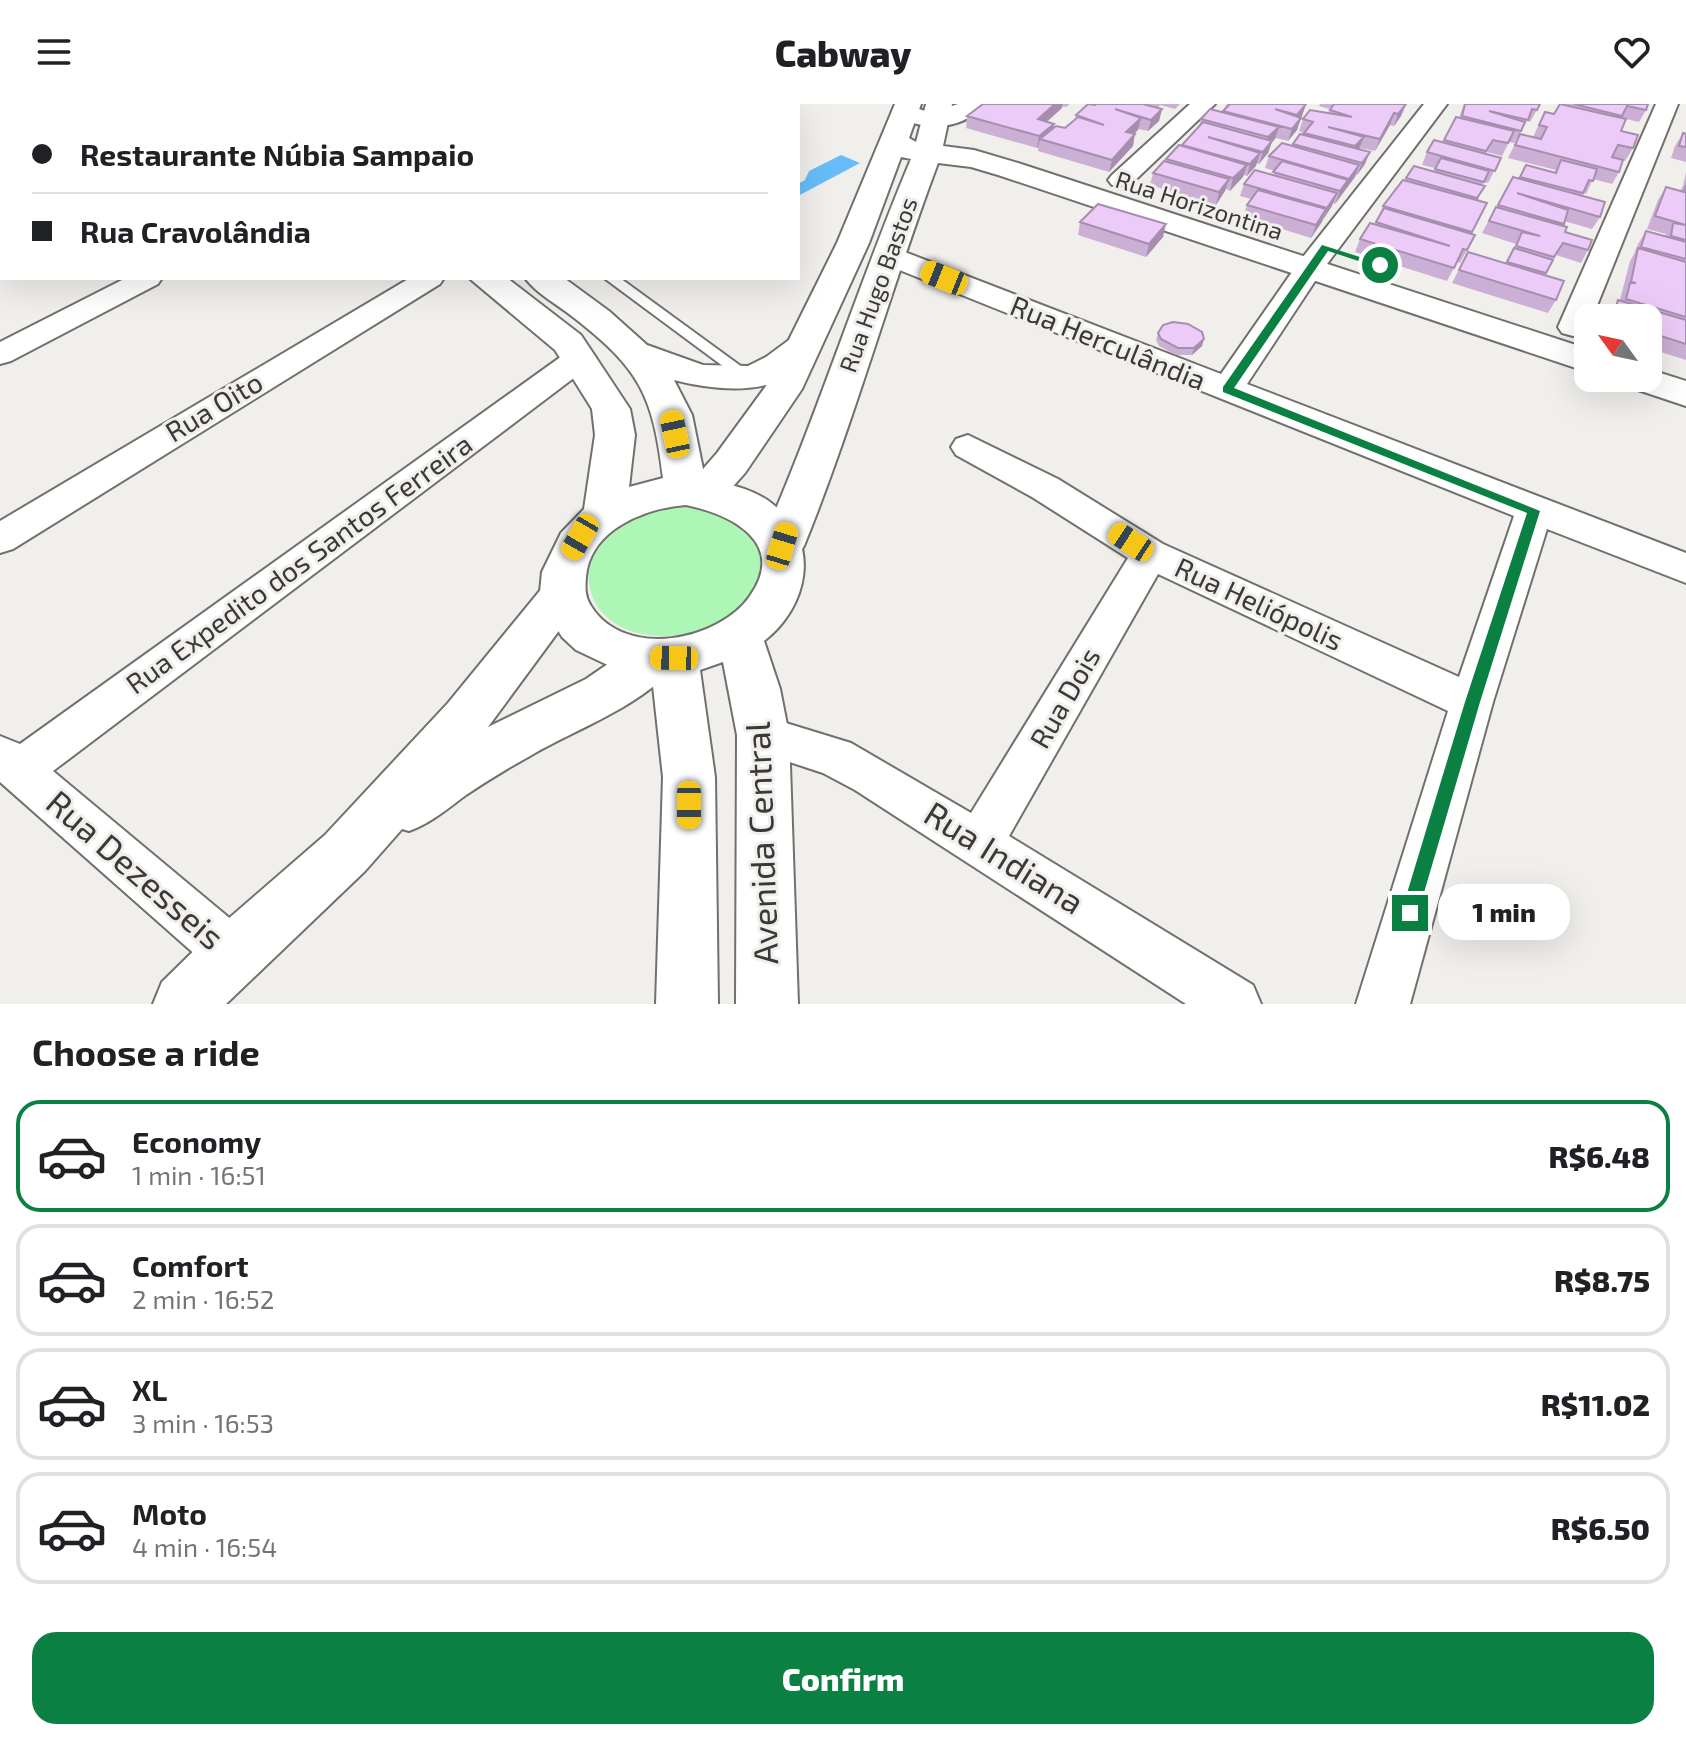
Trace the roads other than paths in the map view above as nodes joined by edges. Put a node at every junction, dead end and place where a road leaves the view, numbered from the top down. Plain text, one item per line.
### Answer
1 (973, 104) edge
2 (1204, 104) edge
3 (1436, 104) edge
4 (1667, 104) edge
5 (915, 121) edge
6 (1121, 180) junction
7 (887, 255) junction
8 (1317, 258) junction
9 (144, 280) edge
10 (427, 280) edge
11 (489, 280) edge
12 (545, 280) edge
13 (614, 280) edge
14 (1590, 304) edge
15 (1574, 328) edge
16 (802, 348) junction
17 (0, 354) edge
18 (637, 354) junction
19 (1574, 356) edge
20 (1662, 357) edge
21 (580, 358) junction
22 (1686, 365) edge
23 (748, 378) junction
24 (1662, 386) edge
25 (1227, 390) junction
26 (1686, 394) edge
27 (968, 447) dead end
28 (695, 491) junction
29 (1534, 511) junction
30 (604, 515) junction
31 (0, 539) edge
32 (782, 546) junction
33 (1150, 554) junction
34 (1686, 569) edge
35 (563, 594) junction
36 (739, 636) junction
37 (664, 658) junction
38 (1472, 702) junction
39 (763, 735) junction
40 (9, 762) edge
41 (980, 842) junction
42 (345, 853) junction
43 (233, 954) junction
44 (184, 1004) edge
45 (687, 1004) edge
46 (767, 1004) edge
47 (1234, 1004) edge
48 (1383, 1004) edge

1 - 5 street
2 - 6 street
3 - 8 street
4 - 14 street
5 - 6 street, Rua Horizontina
5 - 7 street, Rua Hugo Bastos
5 - 8 street, Rua Horizontina
5 - 16 street
6 - 8 street, Rua Horizontina
7 - 25 street, Rua Herculândia
7 - 32 street, Rua Hugo Bastos
8 - 15 street, Rua Horizontina
8 - 19 street, Rua Horizontina
8 - 25 street
9 - 17 street
10 - 31 street, Rua Oito
11 - 21 street
12 - 18 street
13 - 23 lane
16 - 23 street
16 - 28 street
18 - 23 street
18 - 28 street
20 - 22 street
21 - 30 street
21 - 40 street, Rua Expedito dos Santos Ferreira
24 - 26 street
25 - 29 street, Rua Herculândia
27 - 33 street, Rua Heliópolis
28 - 30 street
28 - 32 street
29 - 34 street, Rua Herculândia
29 - 38 street
30 - 35 street
32 - 36 street
33 - 38 street, Rua Heliópolis
33 - 41 street, Rua Dois
35 - 37 street
35 - 42 street
36 - 37 street
36 - 39 street, Avenida Central
37 - 42 street
37 - 45 street
38 - 48 street
39 - 41 street, Rua Indiana
39 - 46 street, Avenida Central
40 - 43 street, Rua Dezesseis
41 - 47 street, Rua Indiana
42 - 43 street
43 - 44 street

